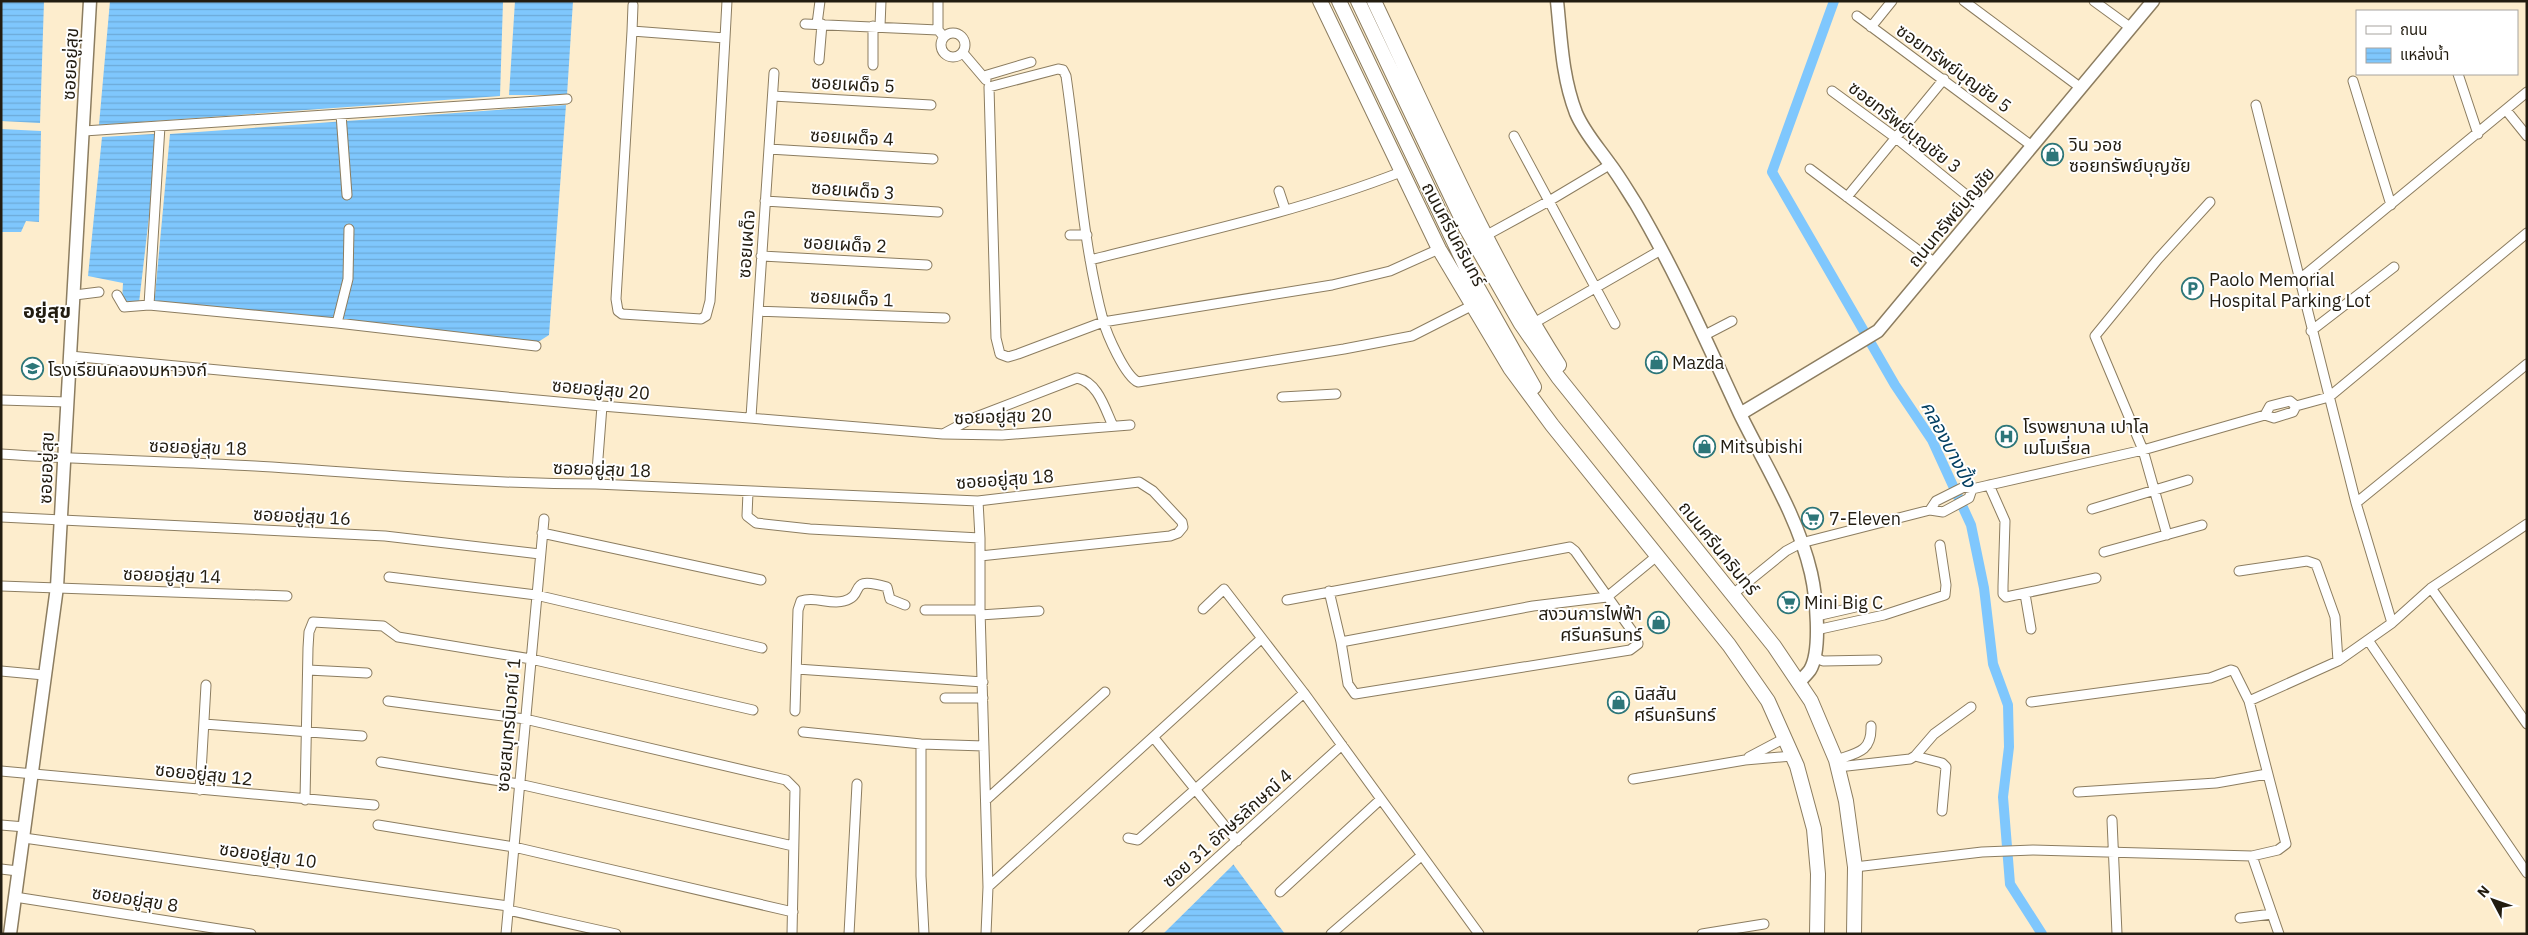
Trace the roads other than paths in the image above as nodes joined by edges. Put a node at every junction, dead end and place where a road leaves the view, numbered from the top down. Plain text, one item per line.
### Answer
1 (90, 1) edge
2 (727, 1) edge
3 (820, 1) edge
4 (880, 1) edge
5 (938, 1) edge
6 (1320, 1) edge
7 (1339, 1) edge
8 (1358, 1) edge
9 (1374, 1) edge
10 (1557, 1) edge
11 (1892, 1) edge
12 (1964, 1) edge
13 (2094, 1) edge
14 (2153, 1) edge
15 (633, 5) dead end
16 (1857, 16) dead end
17 (805, 24) dead end
18 (819, 24) junction
19 (876, 26) junction
20 (1871, 27) junction
21 (2131, 28) junction
22 (938, 30) junction
23 (632, 31) junction
24 (944, 37) junction
25 (725, 38) junction
26 (963, 53) junction
27 (819, 60) dead end
28 (1031, 62) dead end
29 (873, 65) dead end
30 (774, 73) dead end
31 (2458, 75) edge
32 (984, 76) junction
33 (1944, 79) junction
34 (2353, 81) dead end
35 (989, 87) junction
36 (2080, 88) junction
37 (1832, 91) dead end
38 (2527, 92) edge
39 (773, 96) junction
40 (567, 99) dead end
41 (931, 105) dead end
42 (2256, 106) dead end
43 (2506, 110) junction
44 (341, 114) junction
45 (160, 126) junction
46 (84, 132) junction
47 (2478, 134) junction
48 (1514, 136) dead end
49 (2527, 136) edge
50 (1896, 138) junction
51 (2032, 146) junction
52 (769, 149) junction
53 (933, 159) dead end
54 (1611, 164) junction
55 (1810, 169) dead end
56 (1401, 172) junction
57 (1279, 191) dead end
58 (347, 195) dead end
59 (1847, 197) junction
60 (765, 202) junction
61 (1549, 202) junction
62 (2210, 202) dead end
63 (2391, 205) junction
64 (1981, 207) junction
65 (1285, 209) junction
66 (938, 212) dead end
67 (349, 229) dead end
68 (2527, 233) edge
69 (1070, 235) dead end
70 (1087, 235) junction
71 (1487, 235) junction
72 (1439, 249) junction
73 (1661, 250) junction
74 (761, 256) junction
75 (1090, 260) junction
76 (1934, 263) junction
77 (926, 265) dead end
78 (2394, 267) dead end
79 (2300, 279) junction
80 (1596, 288) junction
81 (99, 292) dead end
82 (75, 295) junction
83 (117, 295) dead end
84 (149, 305) junction
85 (1471, 306) junction
86 (758, 311) junction
87 (945, 318) dead end
88 (1732, 321) dead end
89 (1103, 322) junction
90 (338, 323) junction
91 (1534, 323) junction
92 (1615, 324) dead end
93 (2311, 331) junction
94 (1705, 335) junction
95 (536, 346) dead end
96 (70, 356) junction
97 (2527, 364) edge
98 (1336, 394) dead end
99 (1282, 397) dead end
100 (2329, 397) junction
101 (1, 400) edge
102 (67, 402) junction
103 (602, 406) junction
104 (1740, 414) junction
105 (751, 417) junction
106 (1130, 425) dead end
107 (1114, 426) junction
108 (943, 434) junction
109 (1613, 444) junction
110 (2143, 450) junction
111 (1, 454) edge
112 (64, 459) junction
113 (1585, 465) junction
114 (2188, 480) dead end
115 (596, 484) junction
116 (1989, 485) junction
117 (2155, 490) junction
118 (1969, 491) junction
119 (748, 492) junction
120 (978, 501) junction
121 (2356, 503) junction
122 (2092, 509) dead end
123 (1930, 510) junction
124 (1, 517) edge
125 (544, 519) dead end
126 (62, 520) junction
127 (2527, 524) edge
128 (2202, 525) dead end
129 (542, 533) junction
130 (2168, 535) junction
131 (980, 538) junction
132 (1801, 543) junction
133 (1940, 545) dead end
134 (2104, 552) dead end
135 (540, 554) junction
136 (980, 556) junction
137 (1658, 556) junction
138 (2240, 570) dead end
139 (389, 577) dead end
140 (2096, 578) dead end
141 (761, 580) dead end
142 (1, 586) edge
143 (56, 587) junction
144 (2431, 588) junction
145 (1328, 590) junction
146 (1733, 594) junction
147 (2025, 594) junction
148 (536, 595) junction
149 (287, 596) dead end
150 (1607, 597) junction
151 (1288, 600) dead end
152 (905, 605) dead end
153 (1860, 606) dead end
154 (1203, 609) dead end
155 (925, 610) dead end
156 (1039, 611) dead end
157 (980, 613) junction
158 (1816, 614) junction
159 (2392, 623) junction
160 (2031, 629) dead end
161 (1816, 630) junction
162 (1261, 639) junction
163 (2368, 640) junction
164 (1342, 642) junction
165 (762, 648) dead end
166 (1814, 658) junction
167 (531, 659) junction
168 (1877, 660) dead end
169 (2338, 661) junction
170 (797, 669) junction
171 (308, 670) junction
172 (1, 671) edge
173 (367, 673) dead end
174 (44, 675) junction
175 (1800, 681) junction
176 (982, 682) junction
177 (206, 685) dead end
178 (1106, 692) dead end
179 (1304, 693) junction
180 (945, 698) dead end
181 (983, 698) junction
182 (388, 701) dead end
183 (2249, 701) junction
184 (2032, 702) dead end
185 (1971, 707) dead end
186 (753, 710) dead end
187 (795, 711) dead end
188 (525, 719) junction
189 (204, 724) junction
190 (2527, 724) edge
191 (1871, 726) dead end
192 (307, 730) junction
193 (804, 732) dead end
194 (362, 736) dead end
195 (1154, 738) junction
196 (1785, 738) junction
197 (921, 744) junction
198 (1342, 745) junction
199 (984, 746) junction
200 (1792, 756) junction
201 (1916, 756) junction
202 (1745, 760) junction
203 (381, 762) dead end
204 (1837, 764) junction
205 (1, 771) edge
206 (31, 773) junction
207 (2267, 774) junction
208 (1633, 779) dead end
209 (519, 784) junction
210 (857, 784) dead end
211 (1194, 789) junction
212 (200, 790) junction
213 (2078, 792) dead end
214 (1382, 799) junction
215 (305, 800) junction
216 (986, 800) junction
217 (374, 805) dead end
218 (1942, 811) dead end
219 (2112, 820) dead end
220 (1, 825) edge
221 (378, 825) dead end
222 (24, 832) junction
223 (1128, 838) dead end
224 (1237, 841) junction
225 (514, 846) junction
226 (793, 846) junction
227 (2113, 852) junction
228 (1421, 856) junction
229 (2252, 856) junction
230 (1855, 867) junction
231 (1, 870) edge
232 (18, 871) junction
233 (2527, 874) edge
234 (988, 887) junction
235 (1280, 892) dead end
236 (15, 896) junction
237 (508, 908) junction
238 (793, 912) junction
239 (2272, 914) junction
240 (2240, 918) dead end
241 (1764, 924) dead end
242 (10, 934) edge
243 (251, 934) edge
244 (506, 934) edge
245 (616, 934) edge
246 (792, 934) edge
247 (850, 934) edge
248 (924, 934) edge
249 (986, 934) edge
250 (1133, 934) edge
251 (1331, 934) edge
252 (1479, 934) edge
253 (1702, 934) edge
254 (1817, 934) edge
255 (1854, 934) edge
256 (2117, 934) edge
257 (2279, 934) edge

1 - 46 street, ซอยอยู่สุข
2 - 25 street
3 - 18 street
4 - 19 street
5 - 22 street
6 - 56 main road, ถนนศรีนครินทร์
7 - 113 main road, ถนนศรีนครินทร์
8 - 109 main road, ถนนศรีนครินทร์
9 - 71 main road, ถนนศรีนครินทร์
10 - 54 street
11 - 20 street
12 - 36 street
13 - 21 street
14 - 21 street, ถนนทรัพย์บุญชัย
15 - 23 street
16 - 20 street, ซอยทรัพย์บุญชัย 5
17 - 18 street
18 - 19 street
18 - 27 street
19 - 22 street
19 - 29 street
20 - 33 street, ซอยทรัพย์บุญชัย 5
21 - 36 street, ถนนทรัพย์บุญชัย
22 - 24 street
23 - 25 street
23 - 25 street
24 - 26 street
24 - 26 street
26 - 32 street
28 - 32 street
30 - 39 street, ซอยเผด็จ
31 - 47 street
32 - 35 street
33 - 50 street
33 - 51 street, ซอยทรัพย์บุญชัย 5
34 - 63 street
35 - 70 street
35 - 89 street
36 - 51 street, ถนนทรัพย์บุญชัย
37 - 50 street, ซอยทรัพย์บุญชัย 3
38 - 43 street
39 - 41 street, ซอยเผด็จ 5
39 - 52 street, ซอยเผด็จ
40 - 44 street
42 - 79 street
43 - 47 street
43 - 49 street
44 - 45 street
44 - 58 street
45 - 46 street
45 - 84 street
46 - 82 street, ซอยอยู่สุข
47 - 63 street
48 - 61 street
50 - 59 street
50 - 64 street, ซอยทรัพย์บุญชัย 3
51 - 64 street, ถนนทรัพย์บุญชัย
52 - 53 street, ซอยเผด็จ 4
52 - 60 street, ซอยเผด็จ
54 - 61 street
54 - 73 street
55 - 59 street
56 - 65 street
56 - 72 main road, ถนนศรีนครินทร์
57 - 65 street
59 - 76 street
60 - 66 street, ซอยเผด็จ 3
60 - 74 street, ซอยเผด็จ
61 - 71 street
61 - 80 street
62 - 110 street
63 - 79 street
64 - 76 street, ถนนทรัพย์บุญชัย
65 - 75 street
67 - 90 street
68 - 100 street
69 - 70 street
70 - 75 street
71 - 91 main road, ถนนศรีนครินทร์
72 - 85 main road, ถนนศรีนครินทร์
72 - 89 street
73 - 80 street
73 - 94 street
74 - 77 street, ซอยเผด็จ 2
74 - 86 street, ซอยเผด็จ
75 - 89 street
76 - 104 street, ถนนทรัพย์บุญชัย
78 - 93 street
79 - 93 street
80 - 91 street
80 - 92 street
81 - 82 street
82 - 96 street, ซอยอยู่สุข
83 - 84 street
84 - 90 street
85 - 89 street
85 - 113 main road, ถนนศรีนครินทร์
86 - 87 street, ซอยเผด็จ 1
86 - 105 street, ซอยเผด็จ
88 - 94 street
90 - 95 street
91 - 109 main road, ถนนศรีนครินทร์
93 - 100 street
94 - 104 street
96 - 102 street, ซอยอยู่สุข
96 - 103 street, ซอยอยู่สุข 20
97 - 121 street
98 - 99 street
100 - 110 street
100 - 121 street
101 - 102 street
102 - 112 street, ซอยอยู่สุข
103 - 105 street, ซอยอยู่สุข 20
103 - 115 street
104 - 132 street
105 - 108 street, ซอยอยู่สุข 20
106 - 107 street, ซอยอยู่สุข 20
107 - 108 street, ซอยอยู่สุข 20
107 - 108 street
109 - 146 main road, ถนนศรีนครินทร์
110 - 116 street
110 - 117 street
111 - 112 street, ซอยอยู่สุข 18
112 - 115 street, ซอยอยู่สุข 18
112 - 126 street, ซอยอยู่สุข
113 - 137 main road, ถนนศรีนครินทร์
114 - 117 street
115 - 119 street, ซอยอยู่สุข 18
116 - 118 street
116 - 147 street
117 - 122 street
117 - 130 street
118 - 123 street
118 - 123 street
119 - 120 street, ซอยอยู่สุข 18
119 - 131 street
120 - 131 street
120 - 136 street, ซอยอยู่สุข 18
121 - 159 street
123 - 132 street
124 - 126 street, ซอยอยู่สุข 16
125 - 129 street, ซอยสมุทรนิเวศน์ 1
126 - 135 street, ซอยอยู่สุข 16
126 - 143 street, ซอยอยู่สุข
127 - 144 street
128 - 130 street
129 - 135 street, ซอยสมุทรนิเวศน์ 1
129 - 141 street
130 - 134 street
131 - 136 street
132 - 146 street
132 - 158 street
133 - 161 street
135 - 148 street, ซอยสมุทรนิเวศน์ 1
136 - 157 street
137 - 150 street
137 - 196 main road, ถนนศรีนครินทร์
138 - 169 street
139 - 148 street
140 - 147 street
142 - 143 street, ซอยอยู่สุข 14
143 - 149 street, ซอยอยู่สุข 14
143 - 174 street, ซอยอยู่สุข
144 - 159 street
144 - 190 street
145 - 150 street
145 - 151 street
145 - 164 street
146 - 175 main road, ถนนศรีนครินทร์
147 - 160 street
148 - 165 street
148 - 167 street, ซอยสมุทรนิเวศน์ 1
150 - 164 street
150 - 164 street
152 - 170 street
153 - 158 street
154 - 162 street
155 - 157 street
156 - 157 street
157 - 176 street
158 - 161 street
159 - 163 street
161 - 166 street
162 - 179 street
162 - 195 street
163 - 169 street
163 - 233 street
166 - 168 street
166 - 175 street
167 - 171 street
167 - 186 street
167 - 188 street, ซอยสมุทรนิเวศน์ 1
169 - 183 street
170 - 176 street
170 - 187 street
171 - 173 street
171 - 192 street
172 - 174 street
174 - 206 street, ซอยอยู่สุข
175 - 204 main road, ถนนศรีนครินทร์
176 - 181 street
177 - 189 street
178 - 216 street
179 - 198 street
179 - 211 street
180 - 181 street
181 - 199 street
182 - 188 street
183 - 184 street
183 - 207 street
185 - 201 street
188 - 209 street, ซอยสมุทรนิเวศน์ 1
188 - 226 street
189 - 192 street
189 - 212 street
191 - 204 street
192 - 194 street
192 - 215 street
193 - 197 street
195 - 211 street
195 - 234 street
196 - 200 main road, ถนนศรีนครินทร์
196 - 202 street
197 - 199 street
197 - 248 street
198 - 214 street
198 - 224 street, ซอย 31 อักษรลักษณ์ 4
199 - 216 street
200 - 202 street
200 - 254 main road, ถนนศรีนครินทร์
201 - 204 street
201 - 218 street
202 - 208 street
203 - 209 street
204 - 230 main road, ถนนศรีนครินทร์
205 - 206 street, ซอยอยู่สุข 12
206 - 212 street, ซอยอยู่สุข 12
206 - 222 street, ซอยอยู่สุข
207 - 213 street
207 - 229 street
209 - 225 street, ซอยสมุทรนิเวศน์ 1
209 - 226 street
210 - 247 street
211 - 223 street
211 - 224 street
212 - 215 street, ซอยอยู่สุข 12
214 - 228 street
214 - 235 street
215 - 217 street, ซอยอยู่สุข 12
216 - 234 street
219 - 227 street
220 - 222 street, ซอยอยู่สุข 10
221 - 225 street
222 - 232 street, ซอยอยู่สุข
222 - 237 street, ซอยอยู่สุข 10
224 - 250 street, ซอย 31 อักษรลักษณ์ 4
225 - 237 street, ซอยสมุทรนิเวศน์ 1
225 - 238 street
226 - 238 street
227 - 229 street
227 - 230 street
227 - 256 street
228 - 251 street
228 - 252 street
229 - 239 street
230 - 255 main road, ถนนศรีนครินทร์
231 - 232 street
232 - 236 street, ซอยอยู่สุข
234 - 249 street
236 - 242 street, ซอยอยู่สุข
236 - 243 street, ซอยอยู่สุข 8
237 - 244 street, ซอยสมุทรนิเวศน์ 1
237 - 245 street, ซอยอยู่สุข 10
238 - 246 street
239 - 240 street
239 - 257 street
241 - 253 street

